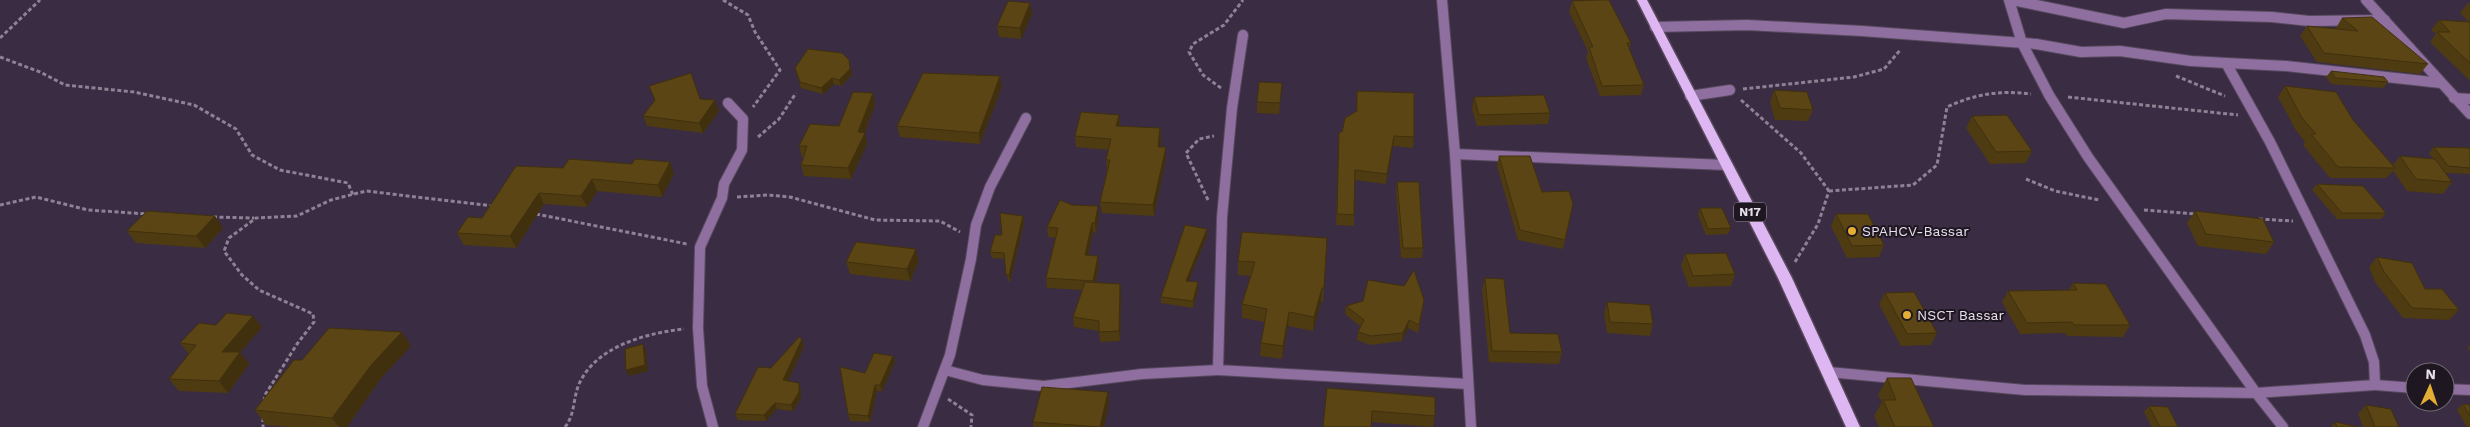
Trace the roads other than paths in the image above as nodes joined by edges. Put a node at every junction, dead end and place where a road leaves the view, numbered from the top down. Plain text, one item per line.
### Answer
1 (1442, 0) edge
2 (1642, 0) edge
3 (2010, 0) edge
4 (2366, 0) edge
5 (2385, 20) junction
6 (1655, 27) junction
7 (1244, 35) dead end
8 (2022, 43) junction
9 (2226, 63) junction
10 (2441, 83) junction
11 (1730, 90) road end
12 (1690, 96) junction
13 (2454, 98) junction
14 (2470, 99) edge
15 (728, 103) dead end
16 (2470, 114) edge
17 (1026, 118) dead end
18 (1455, 154) junction
19 (1726, 165) junction
20 (945, 370) junction
21 (1218, 370) junction
22 (1828, 372) junction
23 (1468, 384) junction
24 (2375, 385) junction
25 (2405, 387) edge
26 (2455, 389) edge
27 (2470, 390) edge
28 (2256, 393) junction
29 (713, 427) edge
30 (923, 427) edge
31 (1471, 427) edge
32 (1853, 427) edge
33 (2283, 427) edge

1 - 18 street
2 - 6 main road, N17
3 - 5 street
3 - 8 street
4 - 5 street
5 - 10 street
6 - 8 street
6 - 12 main road, N17
7 - 21 street
8 - 9 street
8 - 28 street
9 - 10 street
9 - 24 street
10 - 13 street
11 - 12 street
12 - 19 main road, N17
13 - 14 street
13 - 16 street
15 - 29 street
17 - 20 street
18 - 19 street
18 - 23 street
19 - 22 main road, N17
20 - 21 street
20 - 30 street
21 - 23 street
22 - 28 street
22 - 32 main road, N17
23 - 31 street
24 - 25 street
24 - 28 street
26 - 27 street
28 - 33 street

